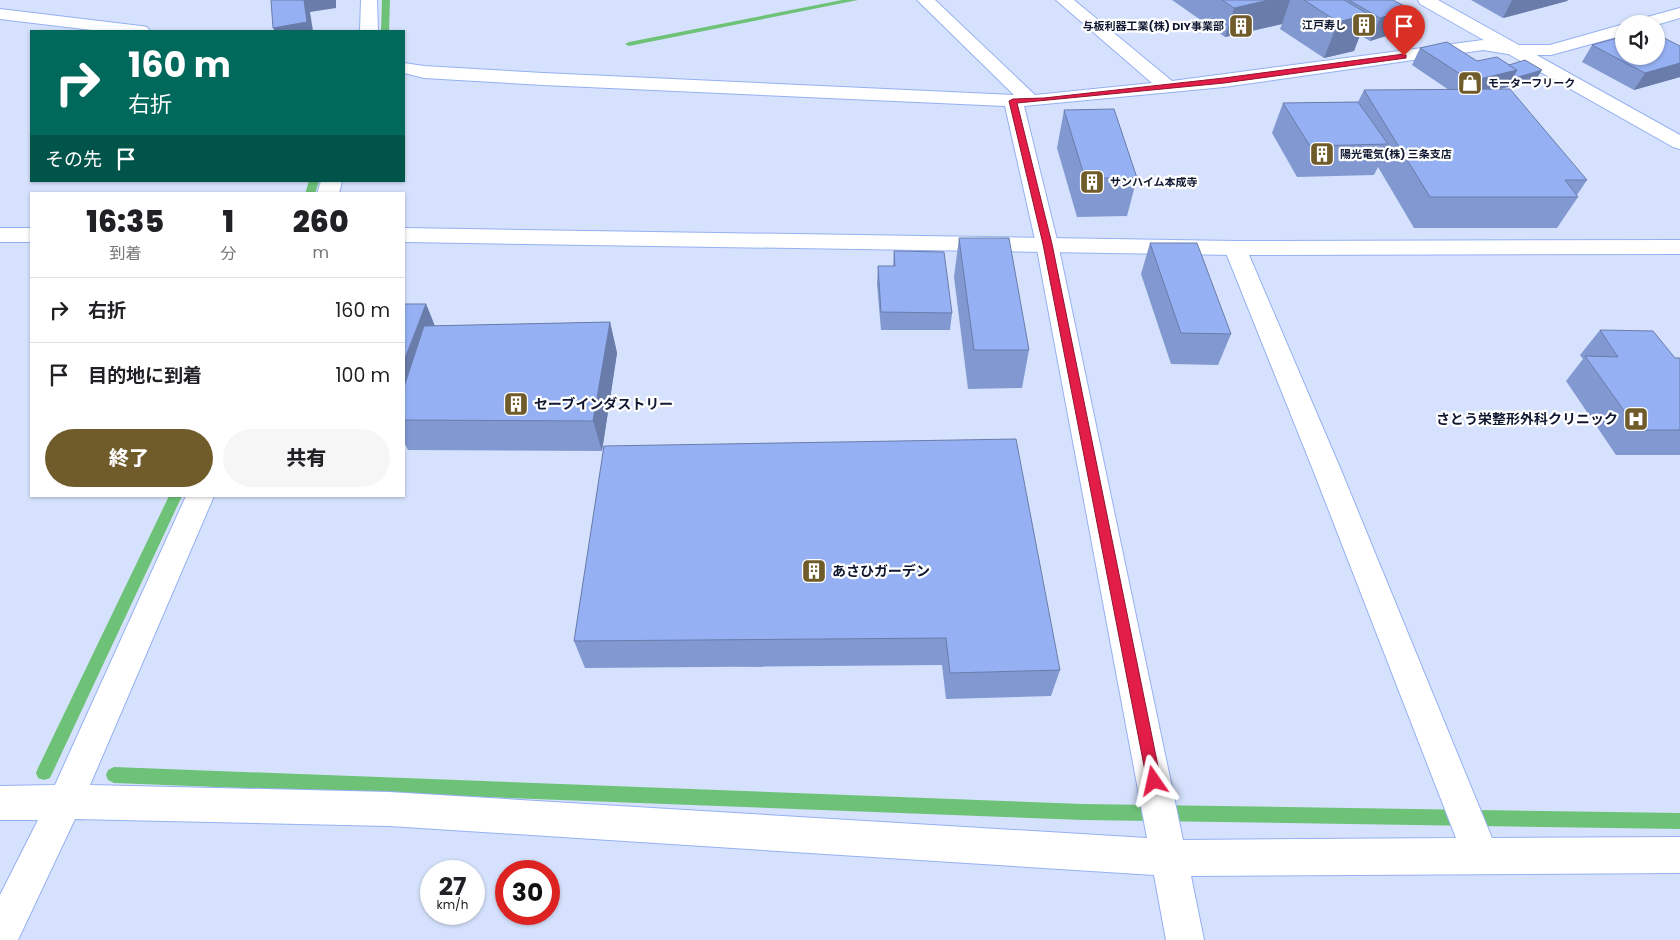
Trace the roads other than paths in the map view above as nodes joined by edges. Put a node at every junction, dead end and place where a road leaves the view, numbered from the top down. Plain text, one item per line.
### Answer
1 (369, 0) edge
2 (925, 0) edge
3 (1064, 0) edge
4 (1426, 0) edge
5 (1680, 13) edge
6 (0, 14) edge
7 (1665, 17) edge
8 (133, 30) edge
9 (369, 30) edge
10 (1615, 32) edge
11 (1514, 50) junction
12 (405, 68) edge
13 (1168, 87) junction
14 (1022, 101) junction
15 (1680, 143) edge
16 (0, 235) edge
17 (30, 235) edge
18 (405, 235) edge
19 (1047, 244) junction
20 (1680, 246) edge
21 (1234, 248) junction
22 (200, 497) edge
23 (65, 802) junction
24 (0, 803) edge
25 (1680, 855) edge
26 (1482, 856) junction
27 (1170, 858) junction
28 (0, 935) edge
29 (1185, 940) edge

1 - 9 street
2 - 14 street
3 - 13 street
4 - 11 street
5 - 7 street
6 - 8 street
10 - 11 street
11 - 13 street
11 - 15 street
12 - 14 street
13 - 14 street
14 - 19 street
16 - 17 street
18 - 19 street
19 - 21 street
19 - 27 street
20 - 21 street
21 - 26 street
22 - 23 street
23 - 24 street
23 - 27 street
23 - 28 street
25 - 26 street
26 - 27 street
27 - 29 street

